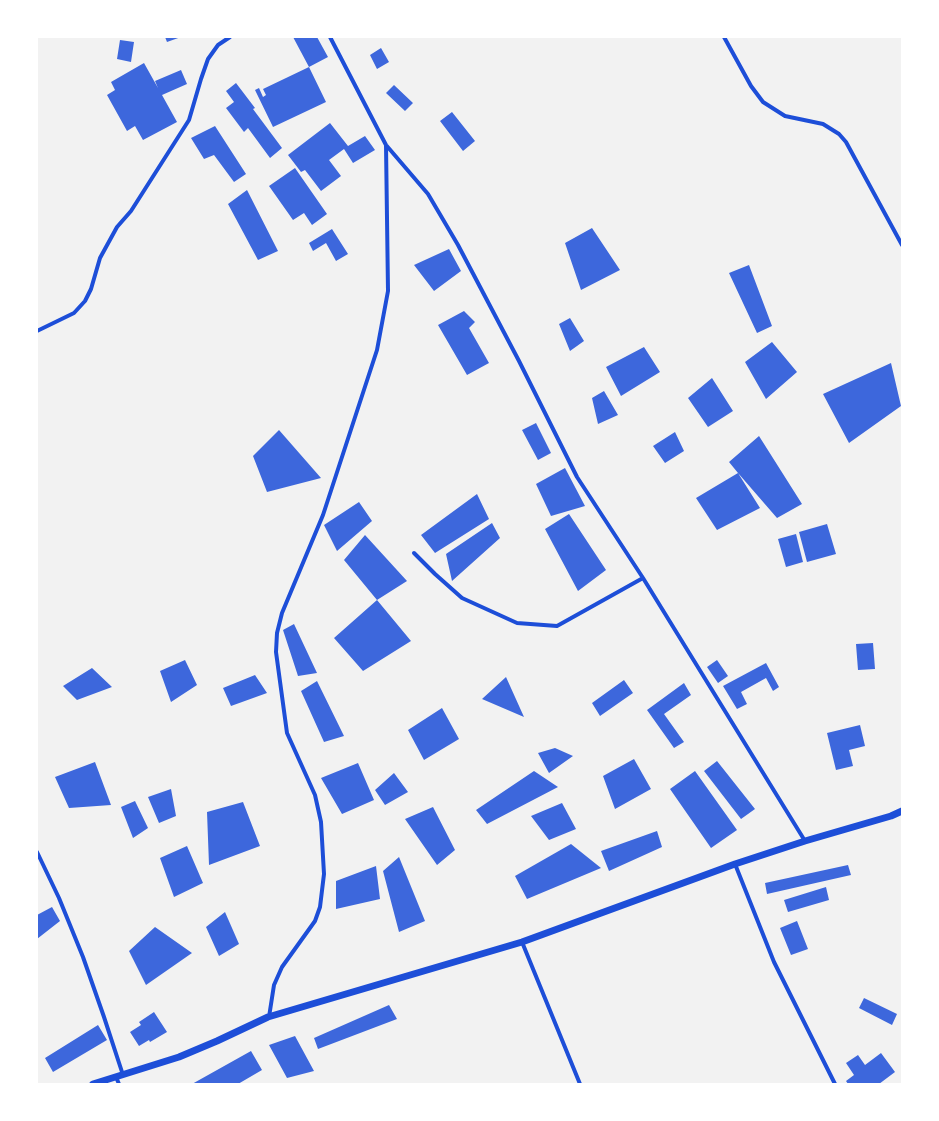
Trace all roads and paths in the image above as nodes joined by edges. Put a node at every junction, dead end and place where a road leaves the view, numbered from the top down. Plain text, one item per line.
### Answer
1 (230, 37) edge
2 (330, 37) edge
3 (724, 37) edge
4 (386, 145) junction
5 (902, 245) edge
6 (37, 331) edge
7 (414, 553) dead end
8 (643, 578) junction
9 (902, 811) edge
10 (805, 841) junction
11 (37, 852) edge
12 (735, 864) junction
13 (522, 942) junction
14 (268, 1017) junction
15 (119, 1079) edge
16 (93, 1084) edge
17 (580, 1084) edge
18 (835, 1084) edge

1 - 6 street
2 - 4 street
3 - 5 street
4 - 8 street
4 - 14 street
7 - 8 street
8 - 10 street
9 - 10 street
10 - 12 street
11 - 15 street
12 - 13 street
12 - 18 street
13 - 14 street
13 - 17 street
14 - 15 street
15 - 16 street

